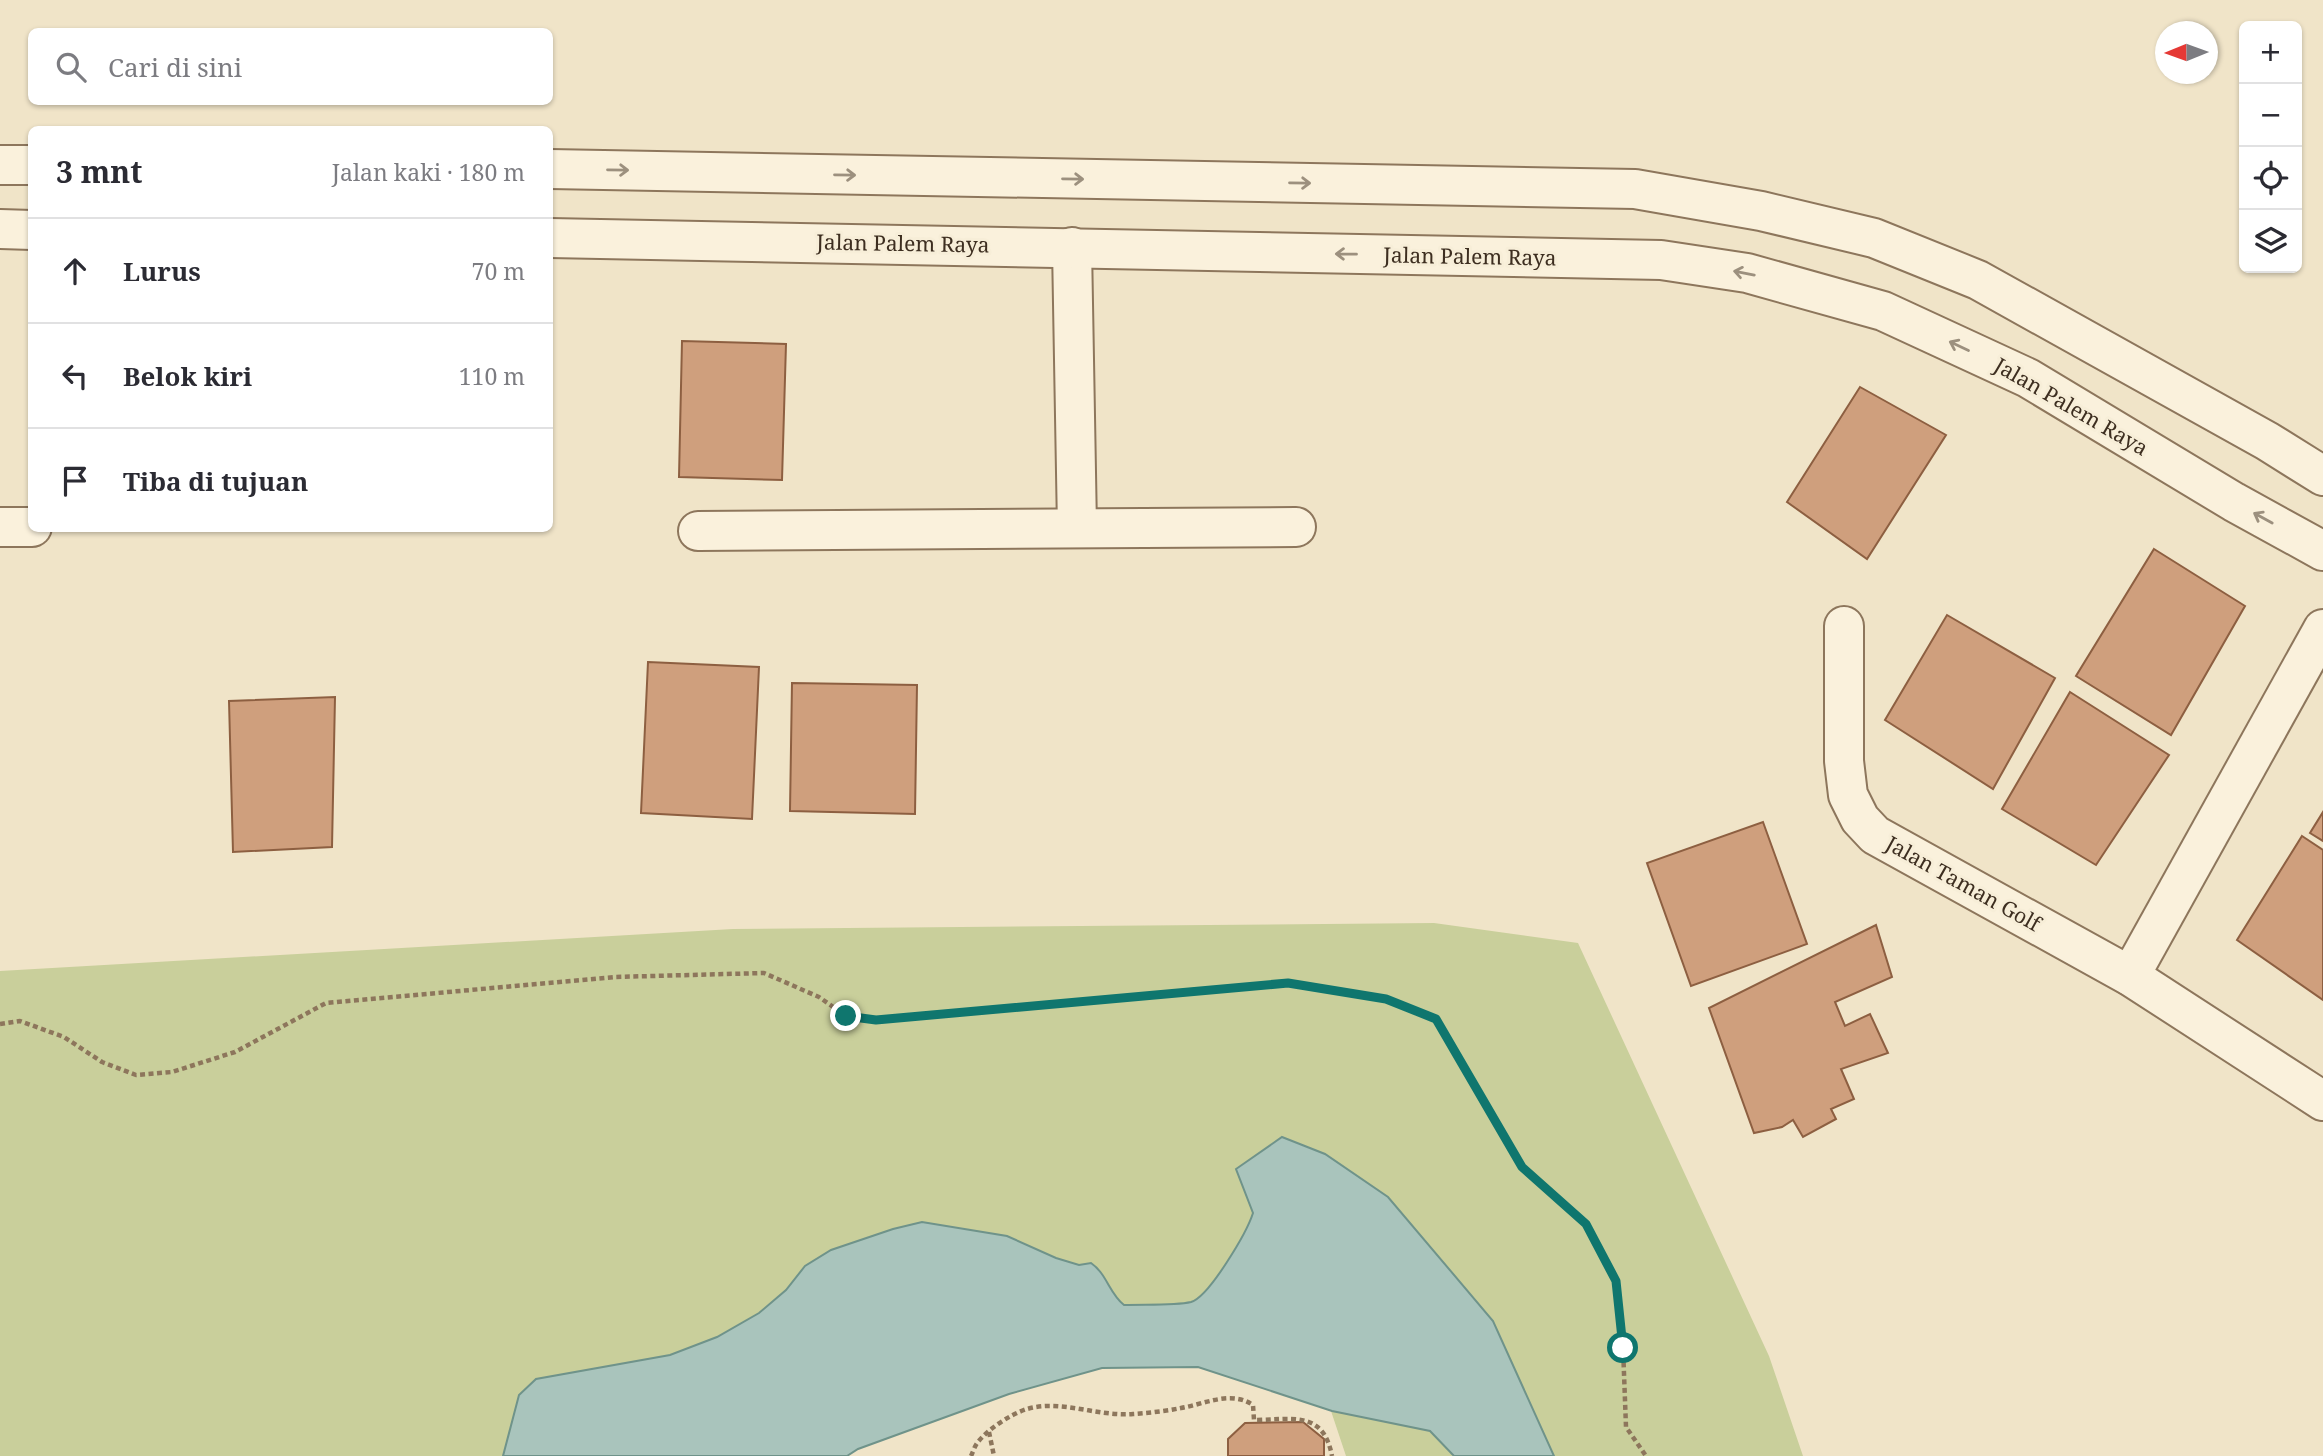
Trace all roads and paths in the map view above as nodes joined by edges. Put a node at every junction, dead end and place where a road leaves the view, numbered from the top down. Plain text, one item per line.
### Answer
1 (0, 165) edge
2 (28, 165) edge
3 (553, 169) edge
4 (0, 229) edge
5 (28, 230) edge
6 (553, 238) edge
7 (1072, 247) junction
8 (2323, 476) edge
9 (0, 527) edge
10 (28, 527) edge
11 (1296, 527) dead end
12 (1077, 528) junction
13 (698, 531) dead end
14 (2323, 551) edge
15 (1844, 626) dead end
16 (2323, 629) edge
17 (2130, 976) junction
18 (0, 1024) edge
19 (2323, 1101) edge
20 (989, 1432) junction
21 (971, 1456) edge
22 (994, 1456) edge
23 (1332, 1456) edge
24 (1646, 1456) edge

1 - 2 street
3 -> 8 street
4 - 5 street
6 - 7 street, Jalan Palem Raya
7 - 12 street
14 -> 7 street, Jalan Palem Raya
9 - 10 street
11 - 12 street
12 - 13 street
15 - 17 street, Jalan Taman Golf
16 - 17 street
17 - 19 street, Jalan Taman Golf
18 - 24 path
20 - 21 path
20 - 22 path
20 - 23 path

